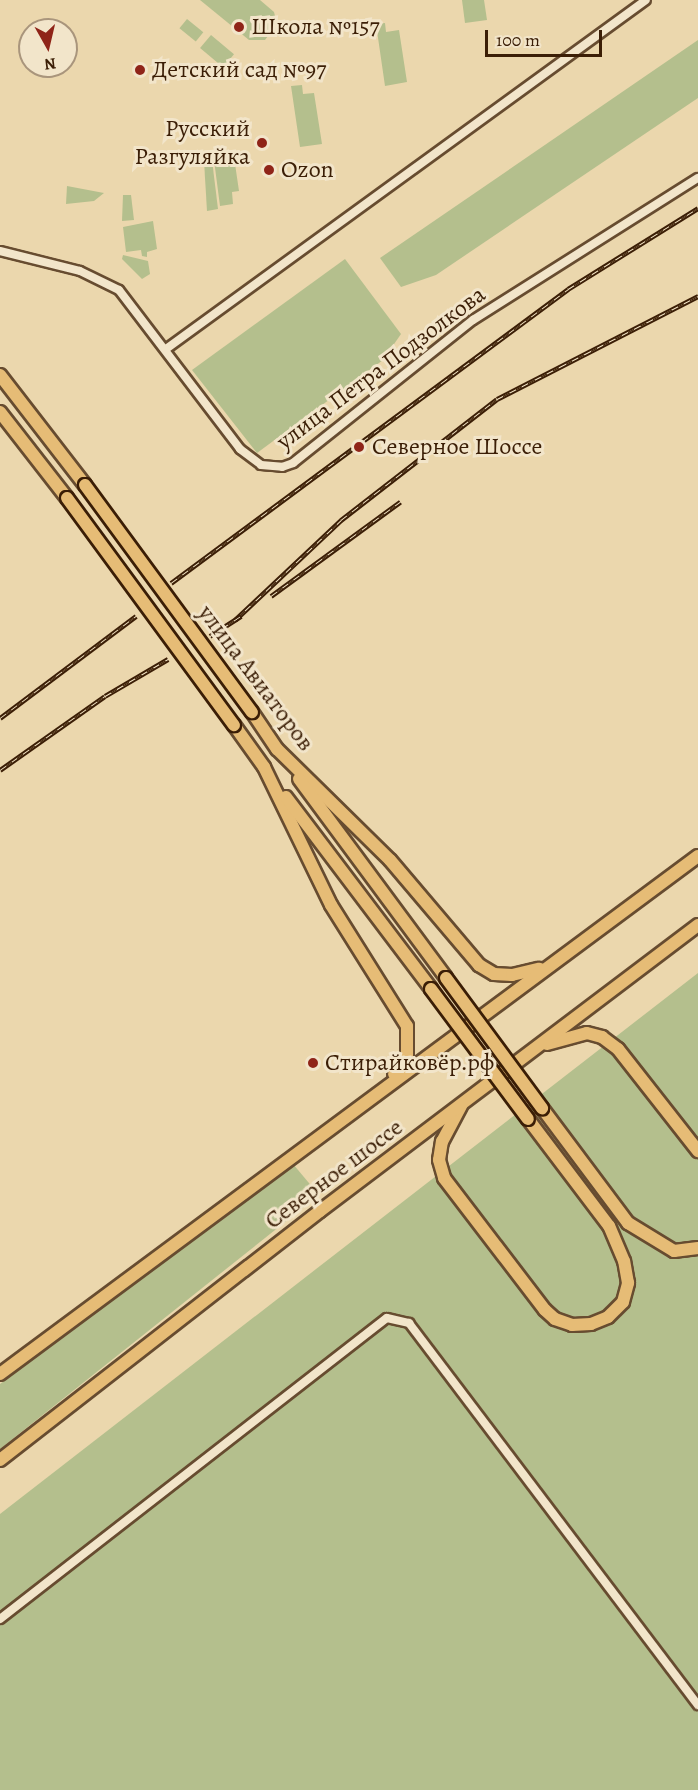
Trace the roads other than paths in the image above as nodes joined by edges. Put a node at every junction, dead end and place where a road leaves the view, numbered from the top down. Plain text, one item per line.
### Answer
1 (646, 0) edge
2 (698, 178) edge
3 (0, 251) edge
4 (166, 349) junction
5 (0, 375) edge
6 (0, 412) edge
7 (277, 749) junction
8 (264, 767) junction
9 (698, 856) edge
10 (698, 860) edge
11 (684, 866) junction
12 (698, 925) edge
13 (543, 968) junction
14 (529, 1052) junction
15 (388, 1083) junction
16 (463, 1102) junction
17 (698, 1151) edge
18 (698, 1248) edge
19 (0, 1374) edge
20 (0, 1460) edge
21 (0, 1619) edge
22 (698, 1705) edge

1 - 4 street
2 - 4 street, улица Петра Подзолкова
3 - 4 street, улица Петра Подзолкова
5 - 7 main road, улица Авиаторов, bridge
6 - 8 main road, улица Авиаторов, bridge
7 - 13 main road, улица Авиаторов
7 - 18 main road, bridge
8 - 15 main road, улица Авиаторов
8 - 16 main road, bridge
9 - 11 main road, Северное шоссе
10 - 11 main road
11 - 13 main road, Северное шоссе
12 - 14 main road, Северное шоссе
13 - 15 main road, Северное шоссе
14 - 16 main road, Северное шоссе
14 - 17 main road
15 - 19 main road, Северное шоссе
16 - 20 main road, Северное шоссе
21 - 22 street

